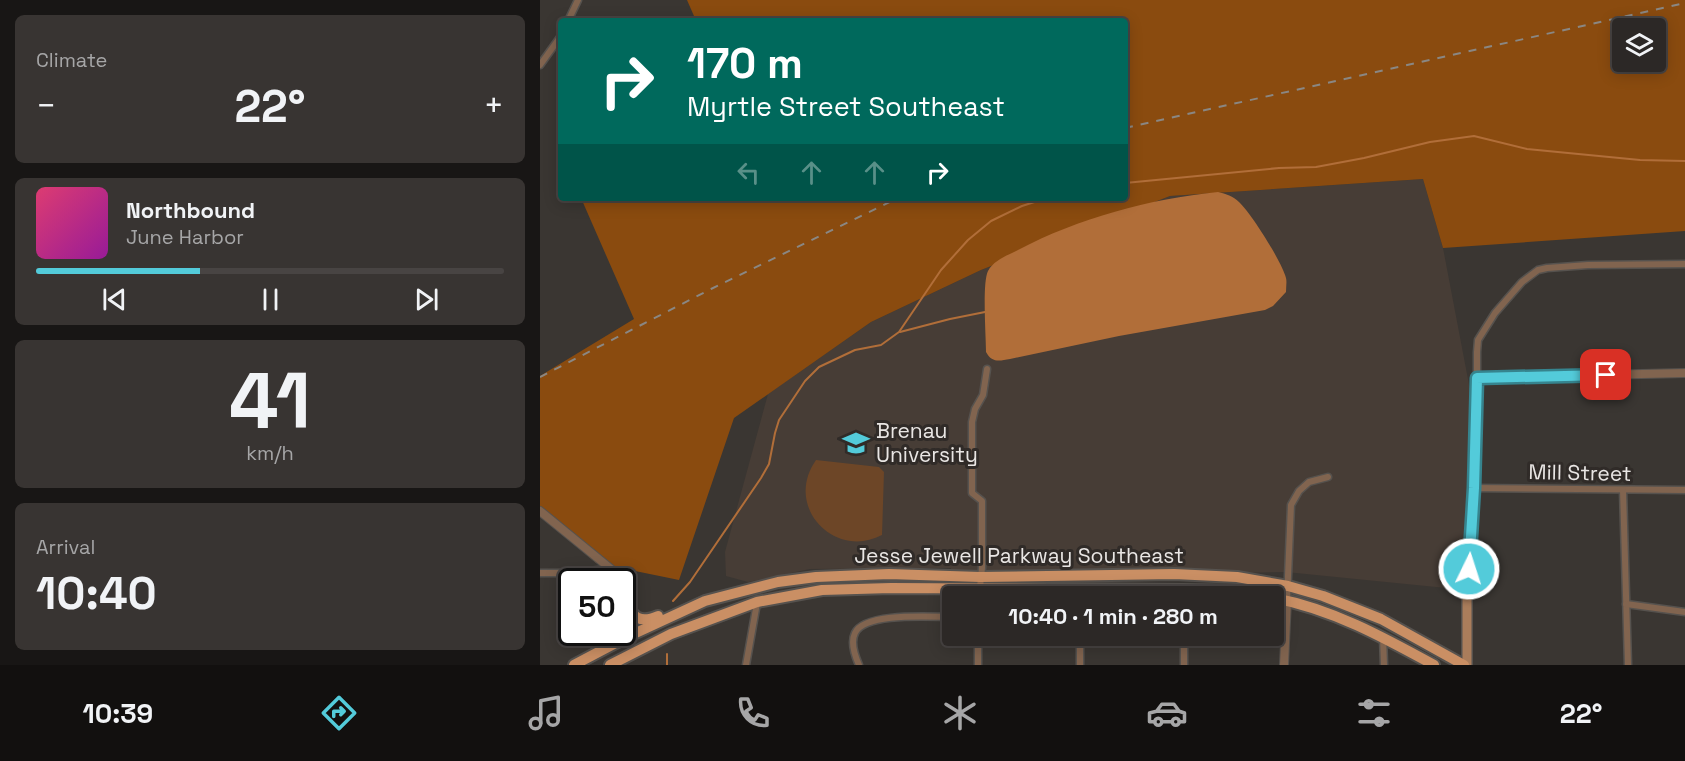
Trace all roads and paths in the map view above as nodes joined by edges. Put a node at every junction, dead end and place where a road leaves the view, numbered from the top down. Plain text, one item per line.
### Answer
1 (578, 0) edge
2 (569, 18) edge
3 (558, 40) edge
4 (540, 65) edge
5 (1685, 264) edge
6 (987, 369) dead end
7 (1685, 373) edge
8 (1477, 378) junction
9 (1328, 477) dead end
10 (1474, 488) junction
11 (1623, 490) junction
12 (1685, 490) edge
13 (540, 512) edge
14 (610, 568) edge
15 (540, 573) edge
16 (558, 573) edge
17 (980, 577) junction
18 (979, 586) edge
19 (1288, 586) junction
20 (942, 591) edge
21 (1284, 599) edge
22 (1287, 600) junction
23 (757, 602) junction
24 (1626, 604) junction
25 (684, 610) junction
26 (1685, 612) edge
27 (636, 616) edge
28 (942, 617) edge
29 (636, 633) edge
30 (1383, 637) junction
31 (610, 646) edge
32 (978, 646) edge
33 (1080, 646) edge
34 (1184, 646) edge
35 (574, 665) edge
36 (610, 665) edge
37 (746, 665) edge
38 (859, 665) edge
39 (978, 665) edge
40 (1080, 665) edge
41 (1184, 665) edge
42 (1284, 665) edge
43 (1384, 665) edge
44 (1434, 665) edge
45 (1466, 665) edge
46 (1628, 665) edge

1 - 2 street
3 - 4 street
5 - 8 street
6 - 17 street
7 - 8 street
8 - 10 street
9 - 19 street
10 - 11 street, Mill Street
10 - 45 main road
11 - 12 street, Mill Street
11 - 24 street
13 - 14 street
15 - 16 street
17 - 18 street
17 - 19 main road, Jesse Jewell Parkway Southeast
17 - 25 main road, Jesse Jewell Parkway Southeast
19 - 22 street
19 - 45 main road, Jesse Jewell Parkway Southeast
20 - 23 main road, Jesse Jewell Parkway Southeast
21 - 22 main road, Jesse Jewell Parkway Southeast
22 - 30 main road, Jesse Jewell Parkway Southeast
22 - 42 street
23 - 36 main road, Jesse Jewell Parkway Southeast
23 - 37 street
24 - 26 street
24 - 46 street
25 - 27 main road
25 - 29 main road, Jesse Jewell Parkway Southeast
28 - 38 street
30 - 43 street
30 - 44 main road, Jesse Jewell Parkway Southeast
31 - 35 main road, Jesse Jewell Parkway Southeast
32 - 39 street
33 - 40 street
34 - 41 street

